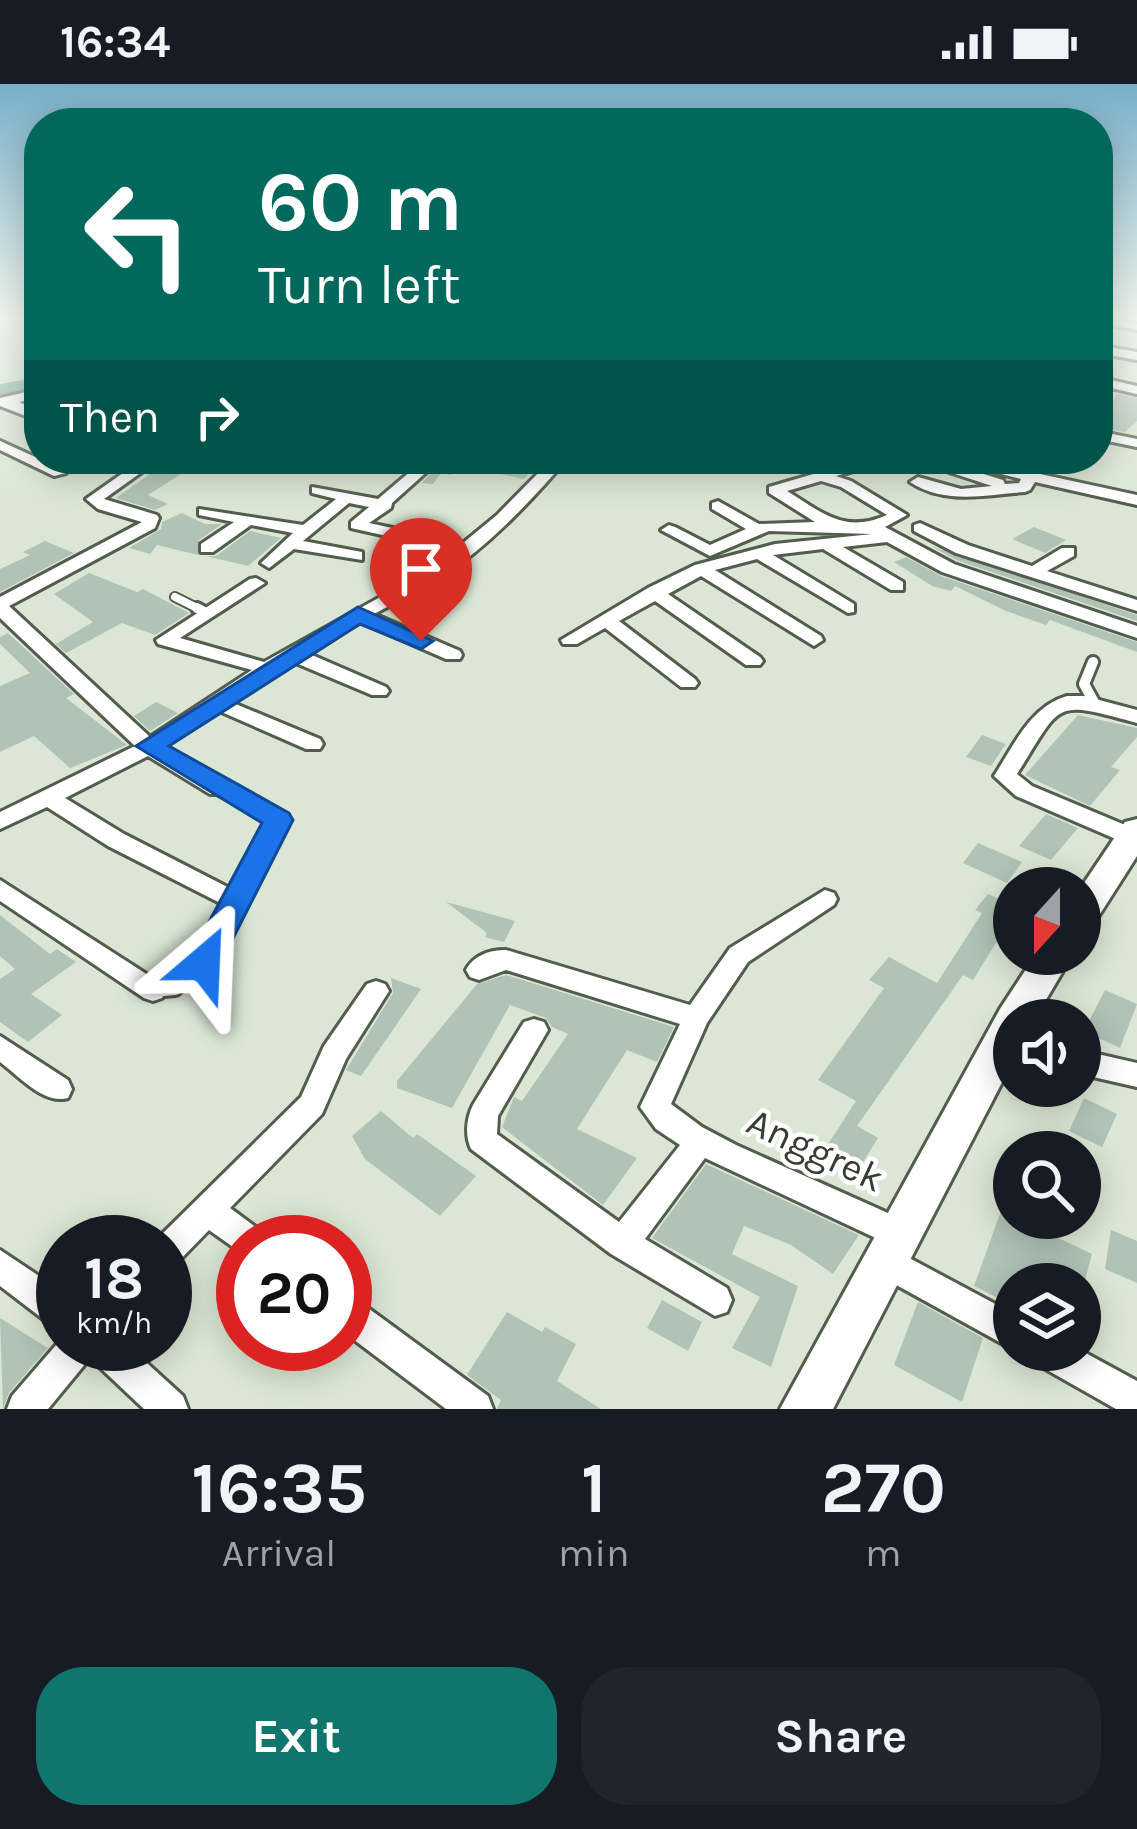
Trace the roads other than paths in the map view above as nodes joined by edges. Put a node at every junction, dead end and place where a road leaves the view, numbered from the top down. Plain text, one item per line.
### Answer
1 (131, 474) edge
2 (418, 474) edge
3 (545, 474) edge
4 (832, 474) edge
5 (968, 474) edge
6 (1021, 474) edge
7 (1030, 476) junction
8 (823, 477) junction
9 (918, 482) dead end
10 (1003, 487) junction
11 (317, 490) dead end
12 (349, 496) junction
13 (1137, 500) edge
14 (385, 505) junction
15 (718, 506) dead end
16 (205, 512) dead end
17 (248, 520) junction
18 (829, 523) junction
19 (755, 528) junction
20 (920, 528) dead end
21 (306, 530) junction
22 (669, 530) dead end
23 (879, 531) junction
24 (292, 544) junction
25 (829, 545) junction
26 (207, 548) dead end
27 (467, 550) junction
28 (1068, 551) dead end
29 (759, 553) junction
30 (356, 556) dead end
31 (269, 563) dead end
32 (701, 569) junction
33 (1032, 573) junction
34 (256, 583) dead end
35 (897, 586) dead end
36 (654, 592) junction
37 (175, 597) dead end
38 (0, 606) edge
39 (1137, 606) edge
40 (848, 608) dead end
41 (206, 613) junction
42 (358, 614) junction
43 (607, 621) junction
44 (1137, 632) edge
45 (570, 640) dead end
46 (814, 640) dead end
47 (290, 653) junction
48 (452, 655) dead end
49 (754, 661) dead end
50 (1093, 662) dead end
51 (266, 668) junction
52 (688, 683) dead end
53 (380, 691) dead end
54 (217, 703) junction
55 (1095, 704) junction
56 (1137, 717) edge
57 (313, 744) dead end
58 (149, 746) junction
59 (218, 788) joint
60 (49, 798) junction
61 (1, 818) edge
62 (1135, 834) edge
63 (1101, 885) edge
64 (0, 889) edge
65 (825, 899) dead end
66 (234, 902) junction
67 (479, 970) dead end
68 (153, 991) joint
69 (376, 991) dead end
70 (696, 1018) junction
71 (534, 1030) dead end
72 (0, 1047) edge
73 (993, 1065) edge
74 (1101, 1067) edge
75 (1137, 1075) edge
76 (58, 1089) dead end
77 (700, 1142) junction
78 (206, 1210) junction
79 (216, 1217) edge
80 (192, 1225) edge
81 (622, 1243) junction
82 (890, 1246) junction
83 (0, 1266) edge
84 (36, 1293) edge
85 (715, 1300) dead end
86 (993, 1318) edge
87 (372, 1332) edge
88 (57, 1371) edge
89 (129, 1371) edge
90 (1083, 1371) edge
91 (1137, 1401) edge
92 (25, 1409) edge
93 (170, 1409) edge
94 (475, 1409) edge
95 (806, 1409) edge

1 - 38 street
2 - 14 street
3 - 27 street
4 - 8 street
5 - 10 street
6 - 7 street
7 - 10 street
7 - 13 street
8 - 18 street
8 - 23 street
9 - 10 street
11 - 12 street
12 - 14 street
12 - 21 street
14 - 27 street
15 - 19 street
16 - 17 street
17 - 21 street
17 - 26 street
18 - 19 street
18 - 23 street
19 - 22 street
20 - 33 street
21 - 24 street
23 - 25 street
23 - 44 street
24 - 30 street
24 - 31 street
25 - 29 street
25 - 35 street
27 - 42 street
28 - 33 street
29 - 32 street
29 - 40 street
32 - 36 street
32 - 46 street
33 - 39 street
34 - 41 street
36 - 43 street
36 - 49 street
37 - 41 lane
38 - 58 street
41 - 51 street
42 - 47 street
42 - 48 street
43 - 45 street
43 - 52 street
47 - 51 street
47 - 53 street
50 - 55 lane
51 - 54 street
54 - 57 street
54 - 58 street
55 - 56 street
55 - 62 street
58 - 59 street
58 - 60 street
59 - 66 lane
60 - 61 street
60 - 66 street
62 - 63 main road
64 - 68 street
65 - 70 street, Anggrek
66 - 68 lane
67 - 70 street
69 - 78 street
70 - 77 street, Anggrek
71 - 81 street
72 - 76 street
73 - 82 main road
74 - 75 street
77 - 81 street, Anggrek
77 - 82 street, Anggrek
78 - 79 street
78 - 80 street
81 - 85 street
82 - 86 street, Anggrek
82 - 95 main road
83 - 84 street
87 - 94 street
88 - 92 street
89 - 93 street
90 - 91 street

